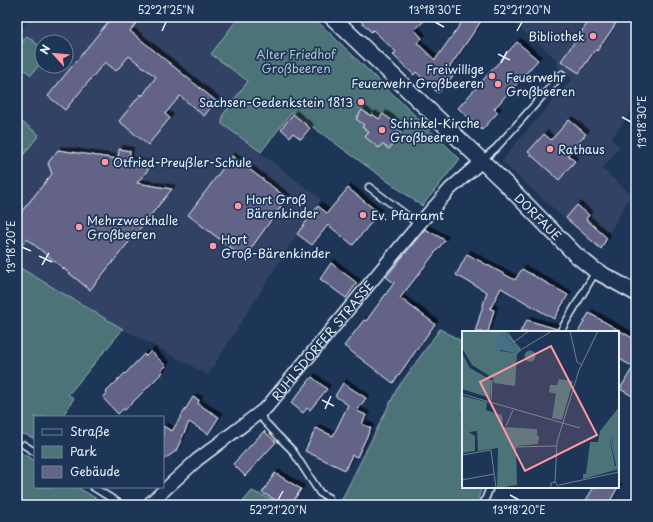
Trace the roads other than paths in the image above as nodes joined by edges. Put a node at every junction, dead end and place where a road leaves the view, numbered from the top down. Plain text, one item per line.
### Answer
1 (332, 17) edge
2 (562, 74) dead end
3 (482, 161) junction
4 (369, 187) dead end
5 (420, 223) junction
6 (596, 271) junction
7 (636, 293) edge
8 (561, 331) edge
9 (259, 413) junction
10 (24, 445) dead end
11 (34, 451) edge
12 (95, 488) edge
13 (490, 488) edge
14 (329, 498) dead end
15 (122, 505) edge
16 (148, 505) edge
17 (483, 505) edge

1 - 3 street, DORFAUE
2 - 3 lane
3 - 5 street, RUHLSDORFER STRASSE
3 - 6 street, DORFAUE
4 - 5 lane
5 - 9 street, RUHLSDORFER STRASSE
6 - 7 street, DORFAUE
6 - 8 lane
9 - 14 lane
9 - 16 street, RUHLSDORFER STRASSE
10 - 11 lane
12 - 15 lane
13 - 17 lane

